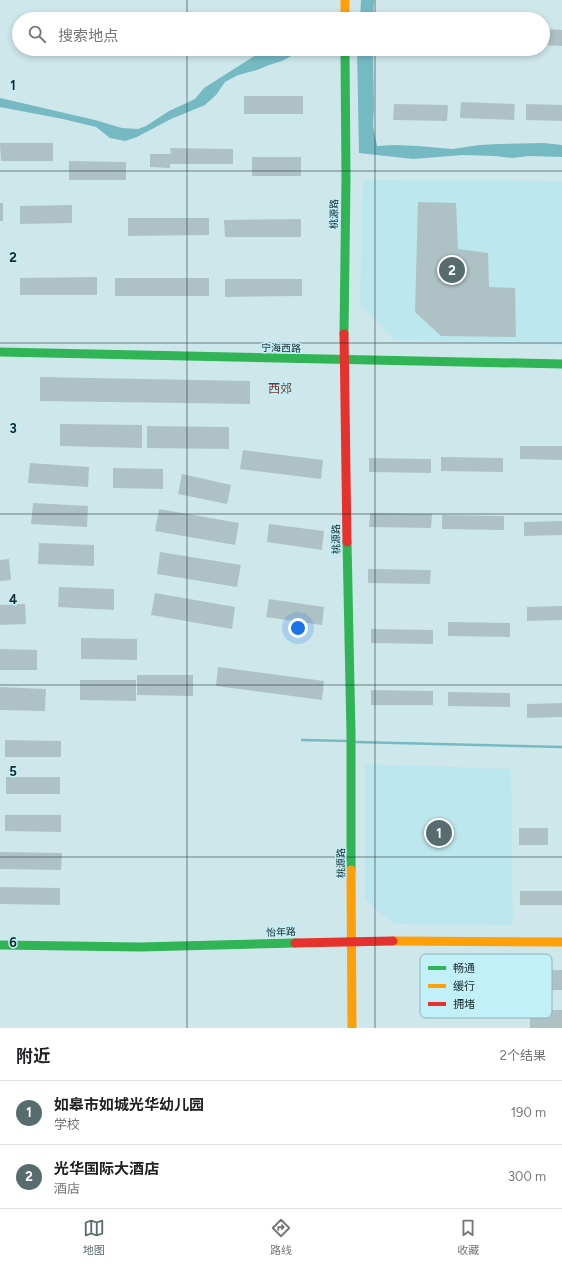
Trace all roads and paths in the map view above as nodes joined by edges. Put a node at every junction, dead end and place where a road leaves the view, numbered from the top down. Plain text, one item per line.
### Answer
1 (345, 0) edge
2 (345, 12) edge
3 (345, 56) edge
4 (0, 352) edge
5 (344, 360) junction
6 (562, 364) edge
7 (353, 941) junction
8 (562, 942) edge
9 (0, 945) edge
10 (352, 1028) edge

1 - 2 street
3 - 5 street, 桃源路
4 - 5 street, 宁海西路
5 - 6 street, 宁海西路
5 - 7 street, 桃源路
7 - 8 street, 怡年路
7 - 9 street, 怡年路
7 - 10 street, 桃源路

